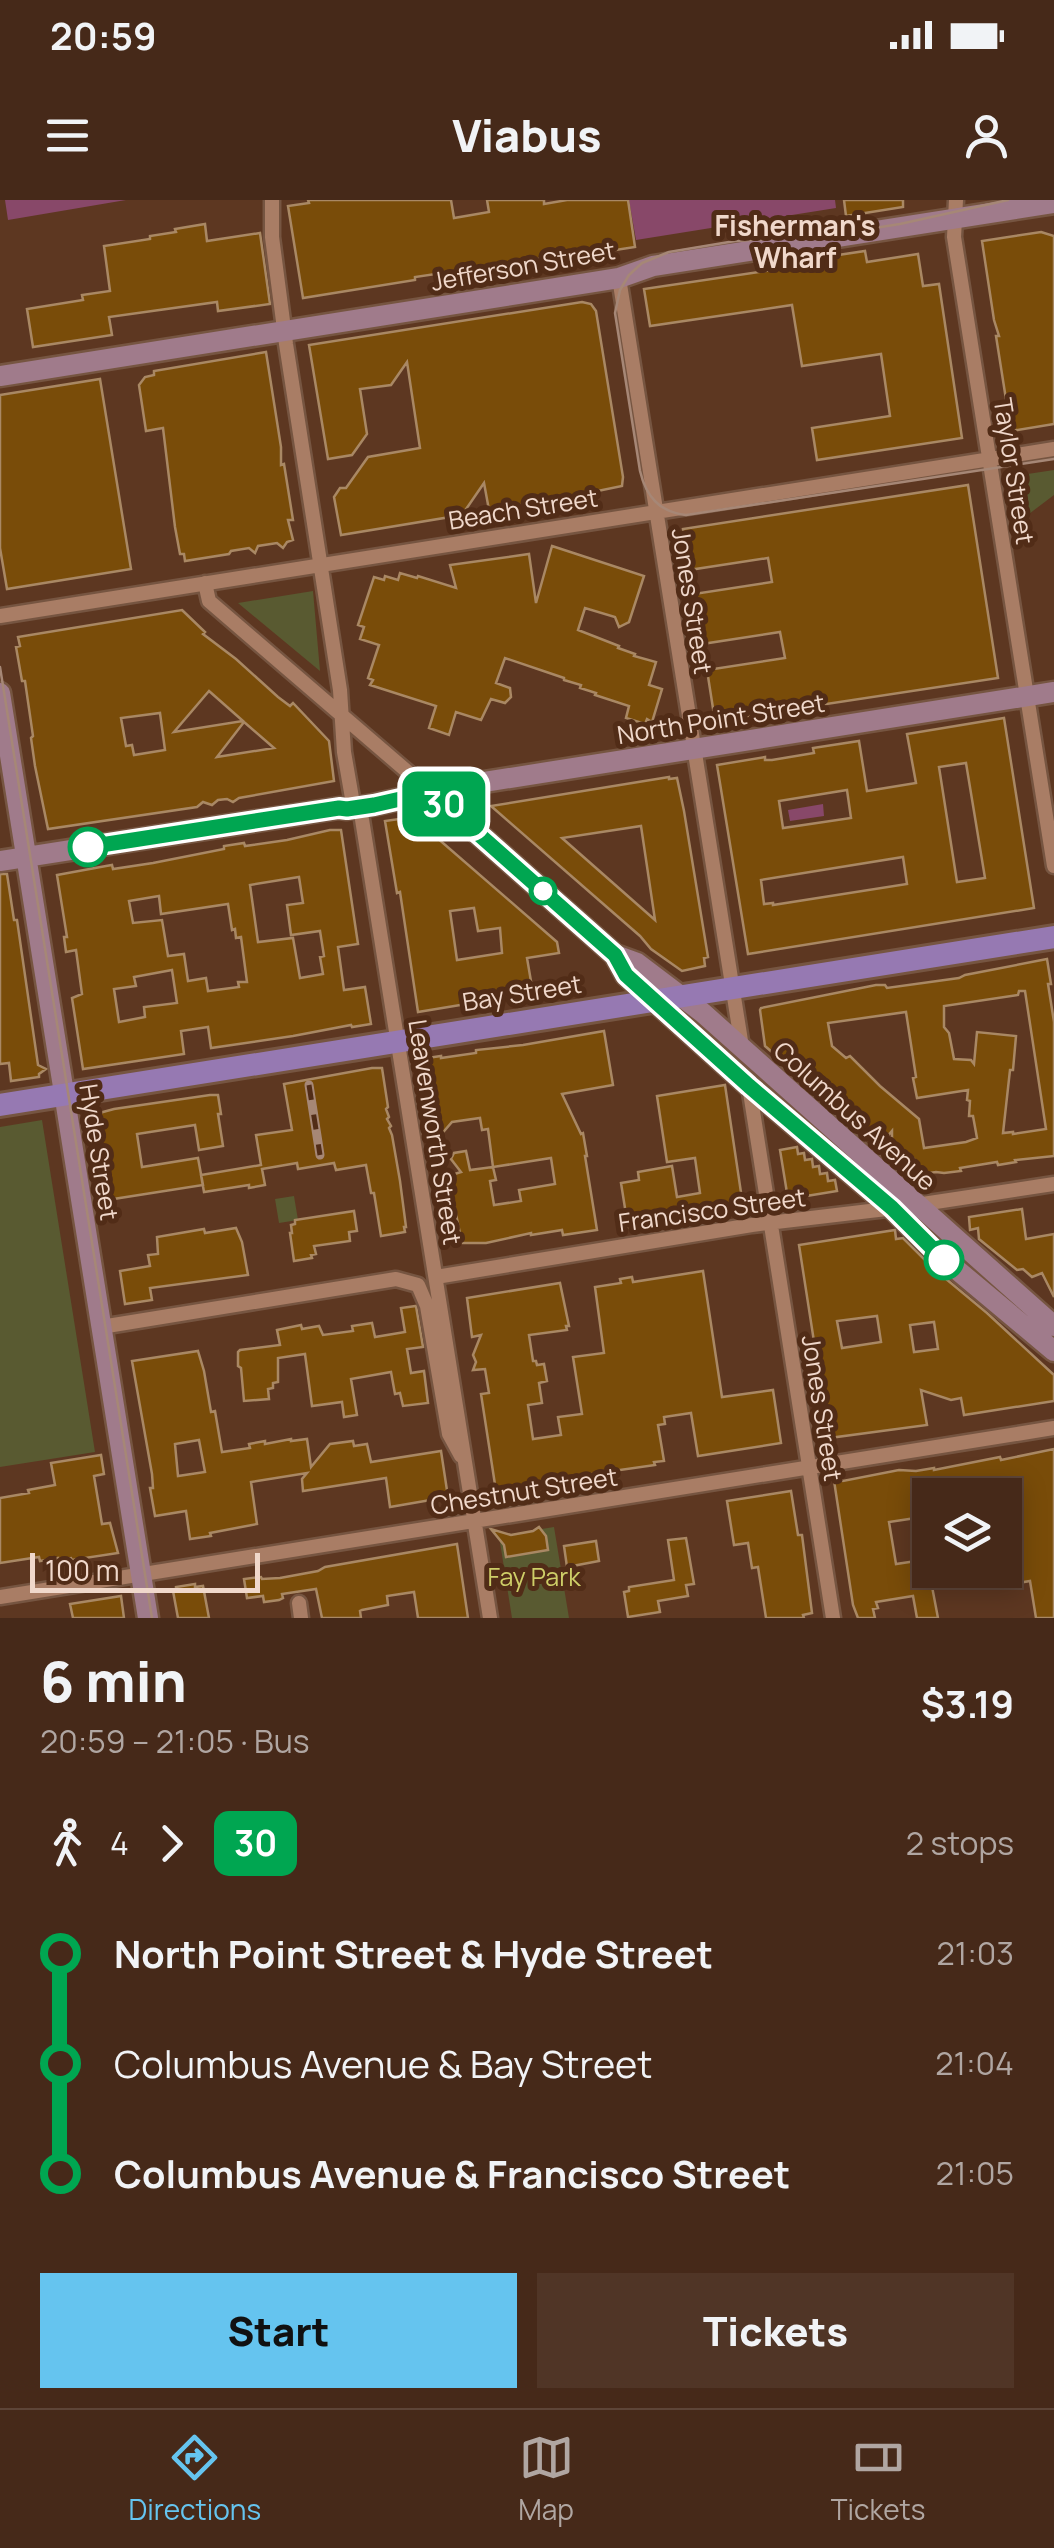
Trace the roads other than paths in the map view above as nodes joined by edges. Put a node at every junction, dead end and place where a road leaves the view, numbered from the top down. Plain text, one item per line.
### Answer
1 (272, 200) edge
2 (1054, 204) edge
3 (955, 209) edge
4 (618, 278) junction
5 (285, 330) junction
6 (0, 376) edge
7 (1054, 449) edge
8 (989, 460) junction
9 (656, 511) junction
10 (321, 564) junction
11 (205, 583) junction
12 (0, 616) edge
13 (1054, 692) edge
14 (0, 693) edge
15 (1027, 696) junction
16 (343, 718) junction
17 (693, 749) junction
18 (431, 792) junction
19 (350, 804) junction
20 (26, 857) junction
21 (0, 861) edge
22 (1054, 866) edge
23 (1054, 937) edge
24 (615, 955) junction
25 (731, 988) junction
26 (679, 996) junction
27 (656, 999) junction
28 (398, 1041) junction
29 (743, 1048) junction
30 (749, 1086) junction
31 (64, 1094) junction
32 (0, 1105) edge
33 (1054, 1184) edge
34 (918, 1205) junction
35 (892, 1208) junction
36 (770, 1224) junction
37 (436, 1277) junction
38 (1054, 1326) edge
39 (102, 1328) junction
40 (1054, 1351) edge
41 (1054, 1428) edge
42 (466, 1464) junction
43 (809, 1468) junction
44 (475, 1522) junction
45 (140, 1575) junction
46 (0, 1597) edge
47 (148, 1618) edge
48 (490, 1618) edge
49 (833, 1618) edge

1 - 5 street, Leavenworth Street
2 - 3 street, Jefferson Street
3 - 4 street, Jefferson Street
3 - 8 street, Taylor Street
4 - 5 street, Jefferson Street
4 - 9 street, Jones Street
5 - 6 street, Jefferson Street
5 - 10 street, Leavenworth Street
7 - 8 street, Beach Street
8 - 9 street, Beach Street
8 - 15 street, Taylor Street
9 - 10 street, Beach Street
9 - 17 street, Jones Street
10 - 11 street, Beach Street
10 - 16 street, Leavenworth Street
11 - 12 street, Beach Street
11 - 16 street, Columbus Avenue
13 - 15 street, North Point Street
14 - 20 street, Hyde Street
15 - 17 street, North Point Street
15 - 22 street, Taylor Street
16 - 18 street, Columbus Avenue
16 - 19 street, Leavenworth Street
17 - 18 street, North Point Street
17 - 25 street, Jones Street
18 - 19 street, North Point Street
18 - 24 street, Columbus Avenue
19 - 20 street, North Point Street
19 - 28 street, Leavenworth Street
20 - 21 street, North Point Street
20 - 31 street, Hyde Street
23 - 25 main road, Bay Street
24 - 26 street, Columbus Avenue
24 - 27 street, Columbus Avenue
25 - 26 main road, Bay Street
25 - 29 street, Jones Street
26 - 27 main road, Bay Street
26 - 29 street, Columbus Avenue
27 - 28 main road, Bay Street
27 - 30 street, Columbus Avenue
28 - 31 main road, Bay Street
28 - 37 street, Leavenworth Street
29 - 34 street, Columbus Avenue
30 - 35 street, Columbus Avenue
30 - 36 street, Jones Street
31 - 32 main road, Bay Street
31 - 39 street, Hyde Street
33 - 34 street, Francisco Street
34 - 35 street, Francisco Street
34 - 38 street, Columbus Avenue
35 - 36 street, Francisco Street
35 - 40 street, Columbus Avenue
36 - 37 street, Francisco Street
36 - 43 street, Jones Street
37 - 42 street, Leavenworth Street
39 - 42 street, Leavenworth Street
39 - 45 street, Hyde Street
41 - 43 street, Chestnut Street
42 - 44 street, Leavenworth Street
43 - 44 street, Chestnut Street
43 - 49 street, Jones Street
44 - 45 street, Chestnut Street
44 - 48 street, Leavenworth Street
45 - 46 street, Chestnut Street
45 - 47 street, Hyde Street

